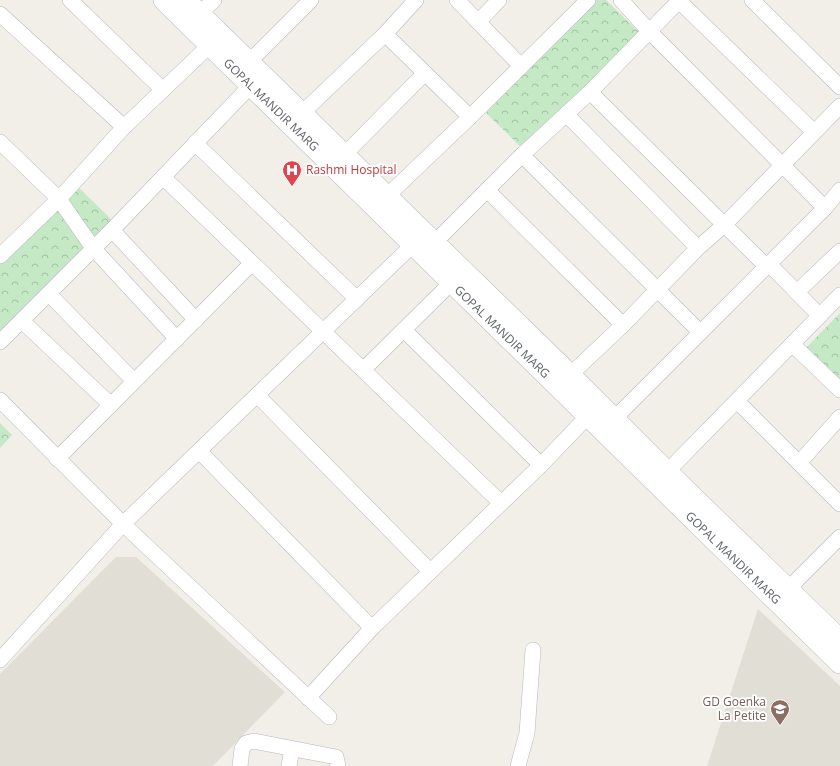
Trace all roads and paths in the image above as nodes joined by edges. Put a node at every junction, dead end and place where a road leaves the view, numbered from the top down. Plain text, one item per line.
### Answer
1 (70, 0) edge
2 (164, 0) edge
3 (311, 0) edge
4 (416, 0) edge
5 (457, 0) edge
6 (499, 0) edge
7 (588, 0) edge
8 (621, 0) edge
9 (752, 0) edge
10 (680, 1) edge
11 (199, 5) edge
12 (0, 14) edge
13 (478, 22) junction
14 (649, 31) junction
15 (385, 34) junction
16 (210, 45) junction
17 (521, 66) junction
18 (424, 73) junction
19 (250, 74) junction
20 (840, 87) edge
21 (163, 90) junction
22 (590, 92) junction
23 (840, 106) edge
24 (302, 113) junction
25 (566, 114) junction
26 (470, 117) junction
27 (124, 127) junction
28 (814, 132) junction
29 (0, 142) edge
30 (195, 143) junction
31 (344, 155) junction
32 (522, 155) junction
33 (781, 165) junction
34 (163, 177) junction
35 (487, 190) junction
36 (840, 190) edge
37 (386, 197) junction
38 (60, 199) junction
39 (825, 208) junction
40 (724, 225) junction
41 (112, 230) junction
42 (424, 241) junction
43 (93, 248) junction
44 (698, 248) junction
45 (840, 251) edge
46 (0, 256) edge
47 (252, 263) junction
48 (768, 265) junction
49 (452, 282) junction
50 (658, 290) junction
51 (797, 292) junction
52 (49, 294) junction
53 (840, 296) edge
54 (356, 299) junction
55 (820, 316) junction
56 (196, 320) junction
57 (22, 321) junction
58 (623, 325) junction
59 (404, 330) junction
60 (323, 331) junction
61 (700, 332) junction
62 (177, 339) junction
63 (0, 342) edge
64 (792, 344) junction
65 (363, 370) junction
66 (570, 375) junction
67 (134, 382) junction
68 (840, 390) edge
69 (257, 395) junction
70 (0, 400) edge
71 (737, 401) junction
72 (111, 405) junction
73 (840, 417) edge
74 (601, 422) junction
75 (199, 451) junction
76 (57, 459) junction
77 (799, 463) junction
78 (541, 465) junction
79 (662, 478) junction
80 (501, 503) junction
81 (840, 504) edge
82 (122, 524) junction
83 (840, 537) edge
84 (430, 571) junction
85 (782, 595) junction
86 (372, 628) junction
87 (533, 650) dead end
88 (838, 650) edge
89 (0, 660) edge
90 (308, 698) junction
91 (330, 717) dead end
92 (292, 750) junction
93 (240, 766) edge
94 (289, 766) edge
95 (338, 766) edge
96 (518, 766) edge

1 - 21 street
2 - 16 street, GOPAL MANDIR MARG
3 - 19 street
4 - 15 street
5 - 13 street
6 - 13 street
7 - 17 street
8 - 14 street
9 - 20 street
10 - 14 street
10 - 28 street
11 - 19 street, GOPAL MANDIR MARG
12 - 27 street
13 - 17 street
14 - 22 street
14 - 33 street
15 - 18 street
15 - 24 street
16 - 19 street, GOPAL MANDIR MARG
16 - 21 street
17 - 26 street
18 - 26 street
18 - 31 street
19 - 24 street, GOPAL MANDIR MARG
19 - 30 street
19 - 42 street, GOPAL MANDIR MARG
21 - 27 street
22 - 25 street
22 - 40 street
23 - 28 street
24 - 31 street, GOPAL MANDIR MARG
25 - 32 street
25 - 44 street
26 - 37 street
27 - 38 street
28 - 33 street
29 - 38 street
30 - 34 street
30 - 54 street
31 - 37 street, GOPAL MANDIR MARG
32 - 35 street
32 - 50 street
33 - 39 street
33 - 40 street
34 - 41 street
34 - 47 street
35 - 42 street
35 - 58 street
36 - 39 street
37 - 42 street, GOPAL MANDIR MARG
38 - 43 street
38 - 46 street
39 - 48 street
40 - 44 street
40 - 48 street
41 - 43 street
41 - 56 street
42 - 49 street, GOPAL MANDIR MARG
42 - 54 street
42 - 66 street, GOPAL MANDIR MARG
43 - 52 street
43 - 62 street
44 - 50 street
45 - 51 street
47 - 56 street
47 - 60 street
48 - 51 street
48 - 61 street
49 - 59 street
49 - 74 street, GOPAL MANDIR MARG
50 - 58 street
50 - 61 street
51 - 55 street
52 - 57 street
52 - 67 street
53 - 55 street
54 - 60 street
55 - 64 street
56 - 62 street
57 - 63 street
57 - 72 street
58 - 66 street
59 - 65 street
59 - 78 street
60 - 65 street
60 - 69 street
61 - 74 street
62 - 67 street
64 - 68 street
64 - 71 street
65 - 80 street
66 - 74 street, GOPAL MANDIR MARG
67 - 72 street
69 - 75 street
69 - 84 street
70 - 76 street
71 - 77 street
71 - 79 street
72 - 76 street
73 - 77 street
74 - 78 street
74 - 79 street, GOPAL MANDIR MARG
75 - 82 street
75 - 86 street
76 - 82 street
77 - 81 street
78 - 80 street
79 - 85 street, GOPAL MANDIR MARG
80 - 84 street
82 - 89 street
82 - 90 street
83 - 85 street
84 - 86 street
85 - 88 street, GOPAL MANDIR MARG
86 - 90 street
87 - 96 street
90 - 91 street
92 - 93 street
92 - 94 street
92 - 95 street

